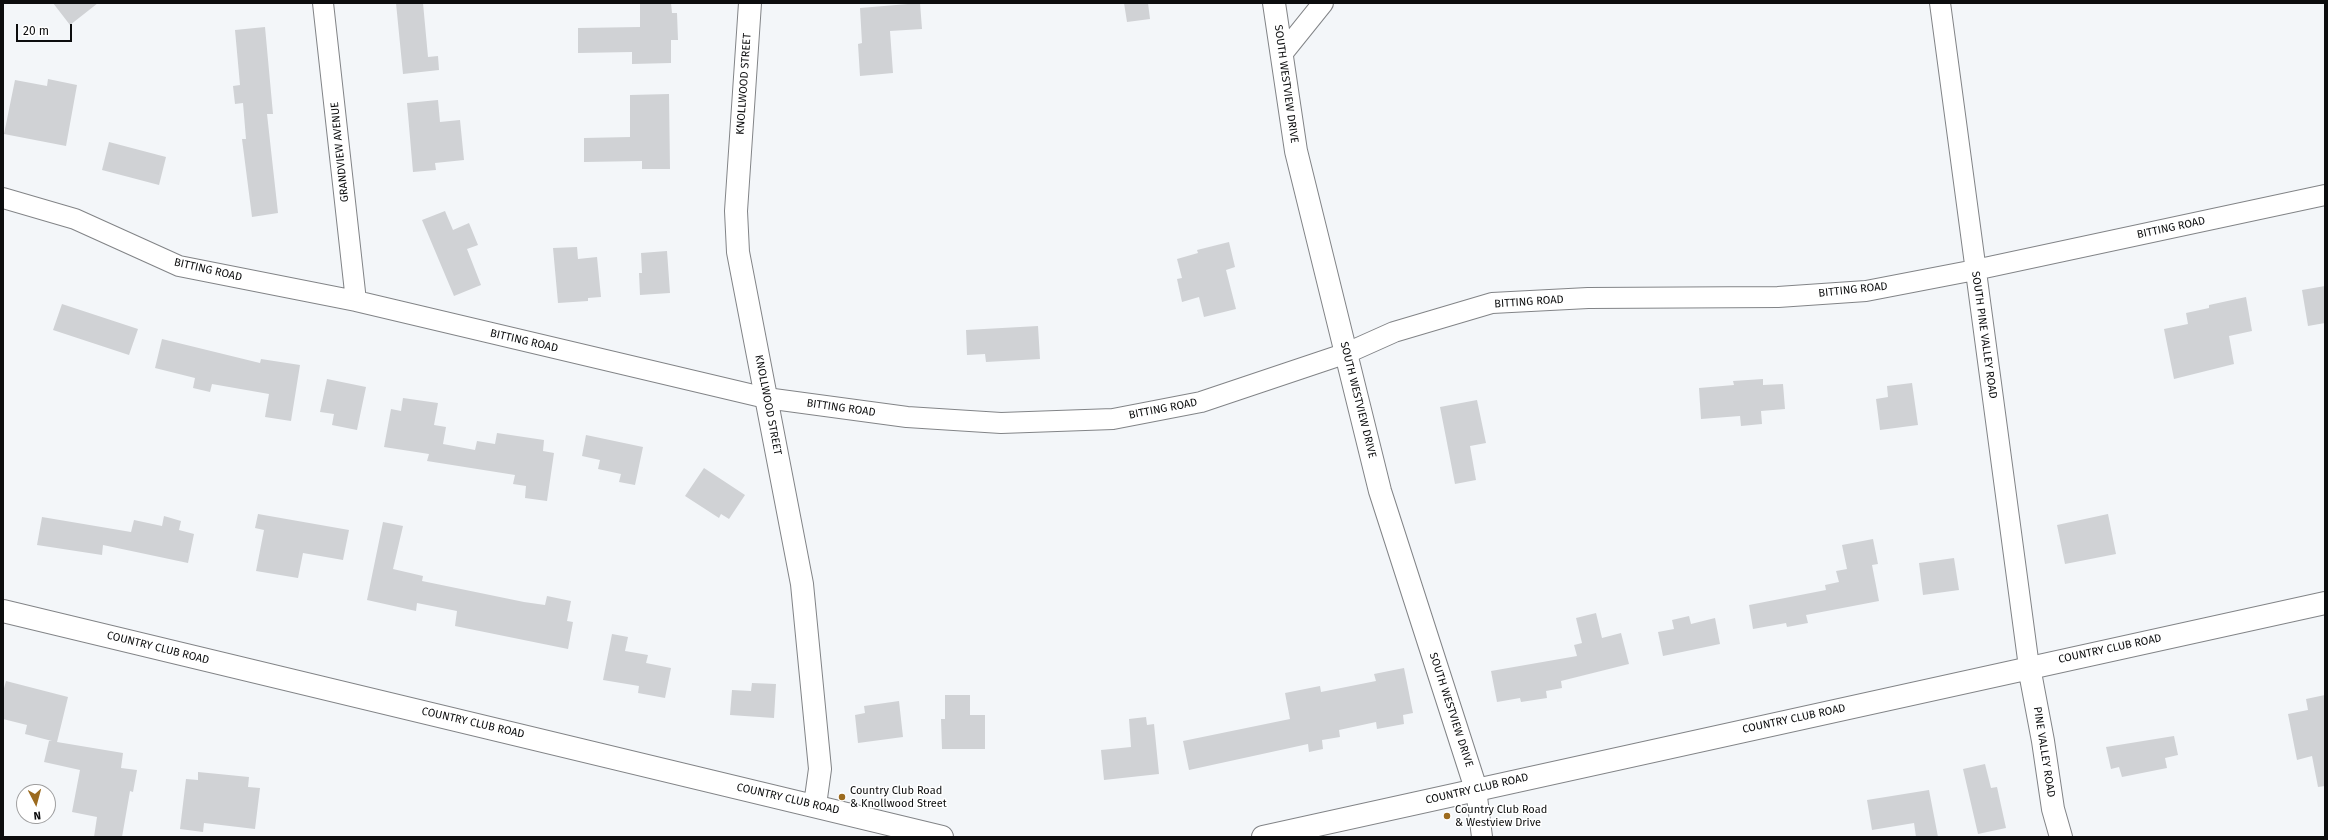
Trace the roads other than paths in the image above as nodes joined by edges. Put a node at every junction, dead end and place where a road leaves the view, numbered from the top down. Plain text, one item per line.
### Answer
1 (323, 3) edge
2 (750, 3) edge
3 (1274, 3) edge
4 (1323, 3) edge
5 (1940, 3) edge
6 (1282, 54) junction
7 (2325, 195) edge
8 (3, 198) edge
9 (1975, 270) junction
10 (356, 301) junction
11 (1347, 353) junction
12 (766, 398) junction
13 (2325, 603) edge
14 (3, 612) edge
15 (2029, 667) junction
16 (1476, 789) junction
17 (815, 805) junction
18 (942, 837) edge
19 (1263, 837) edge
20 (1482, 837) edge
21 (2061, 837) edge

1 - 10 street, GRANDVIEW AVENUE
2 - 12 main road, KNOLLWOOD STREET
3 - 6 main road, SOUTH WESTVIEW DRIVE
4 - 6 street
5 - 9 street, SOUTH PINE VALLEY ROAD
6 - 11 main road, SOUTH WESTVIEW DRIVE
7 - 9 street, BITTING ROAD
8 - 10 street, BITTING ROAD
9 - 11 street, BITTING ROAD
9 - 15 street, SOUTH PINE VALLEY ROAD
10 - 12 street, BITTING ROAD
11 - 12 street, BITTING ROAD
11 - 16 main road, SOUTH WESTVIEW DRIVE
12 - 17 main road, KNOLLWOOD STREET
13 - 15 main road, COUNTRY CLUB ROAD
14 - 17 main road, COUNTRY CLUB ROAD
15 - 16 main road, COUNTRY CLUB ROAD
15 - 21 main road, PINE VALLEY ROAD
16 - 19 main road, COUNTRY CLUB ROAD
16 - 20 street
17 - 18 main road, COUNTRY CLUB ROAD

